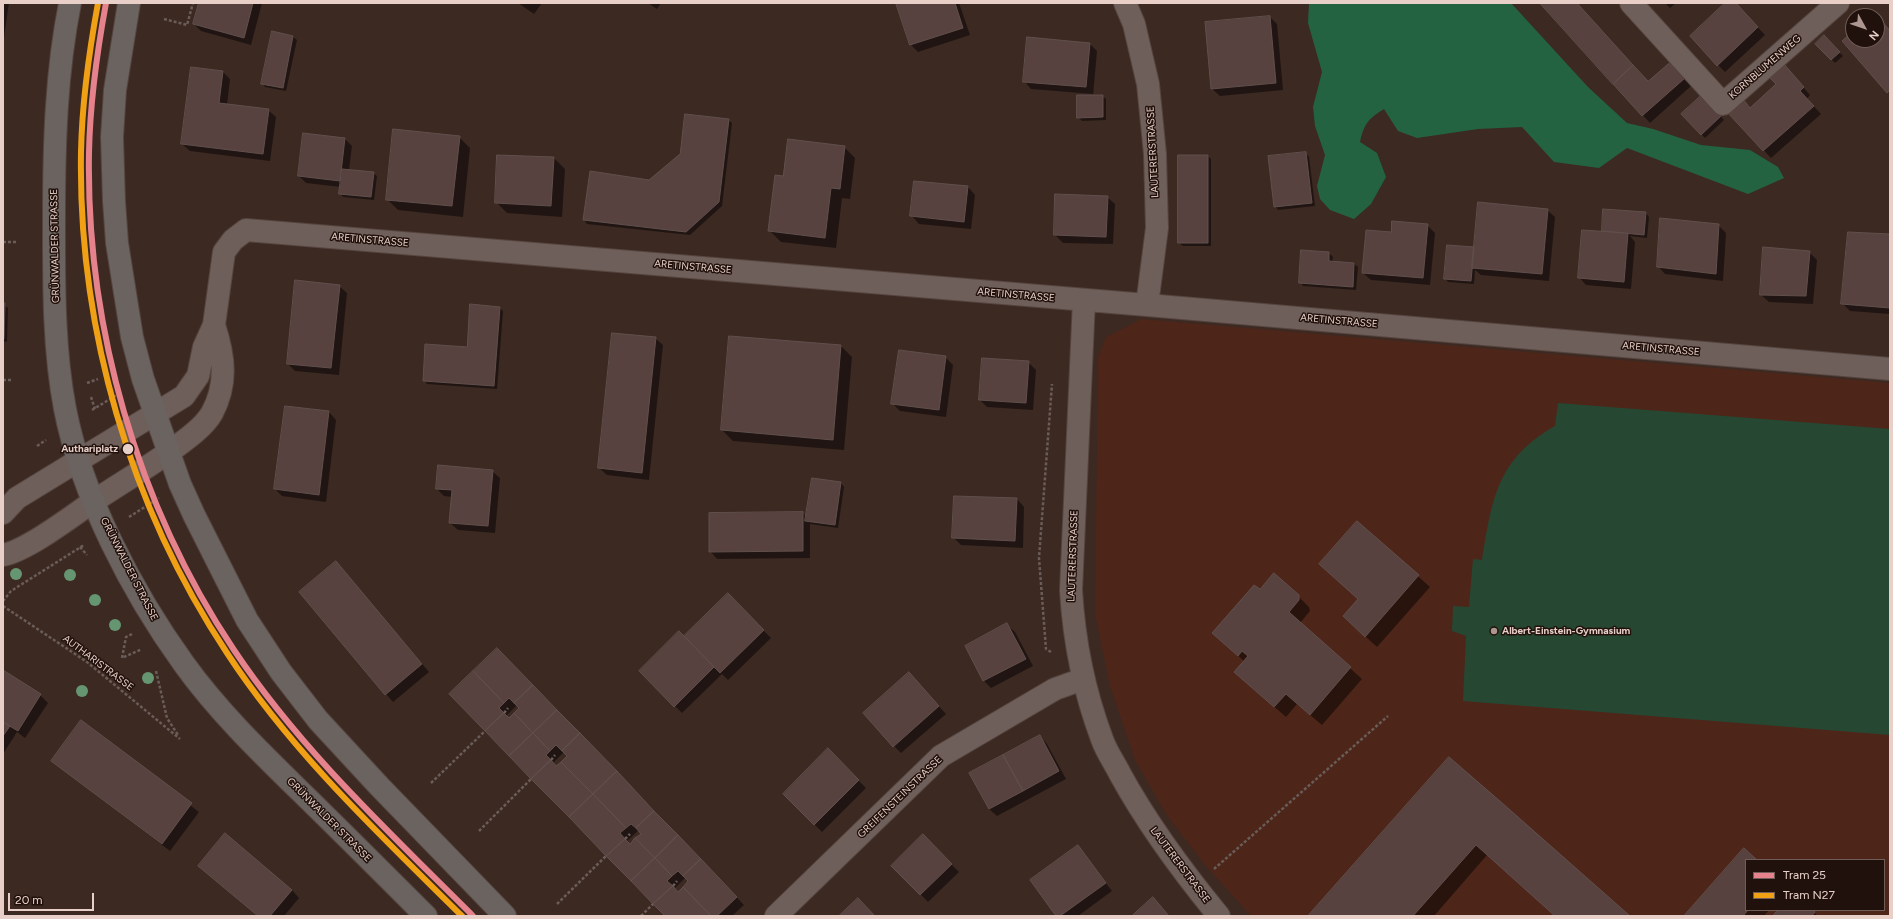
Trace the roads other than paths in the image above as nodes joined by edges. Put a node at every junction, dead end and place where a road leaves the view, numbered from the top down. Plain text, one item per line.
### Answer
1 (70, 3) edge
2 (129, 3) edge
3 (1125, 3) edge
4 (1631, 3) edge
5 (1838, 3) edge
6 (1084, 300) junction
7 (1147, 305) junction
8 (214, 325) junction
9 (1890, 369) edge
10 (155, 414) junction
11 (169, 453) junction
12 (80, 459) junction
13 (95, 501) junction
14 (3, 513) edge
15 (3, 555) edge
16 (1083, 679) junction
17 (426, 916) edge
18 (506, 916) edge
19 (776, 916) edge
20 (1219, 916) edge

1 - 12 main road, GRÜNWALDER STRASSE
2 - 10 main road
3 - 7 street, LAUTERERSTRASSE
4 - 5 street, KORNBLUMENWEG
6 - 7 street, ARETINSTRASSE
6 - 8 street, ARETINSTRASSE
6 - 16 street, LAUTERERSTRASSE
7 - 9 street, ARETINSTRASSE
8 - 10 street
8 - 11 street
10 - 11 main road
10 - 12 street
11 - 13 street
11 - 18 main road
12 - 13 main road, GRÜNWALDER STRASSE
12 - 14 street
13 - 15 street
13 - 17 main road, GRÜNWALDER STRASSE
16 - 19 street, GREIFENSTEINSTRASSE
16 - 20 street, LAUTERERSTRASSE

